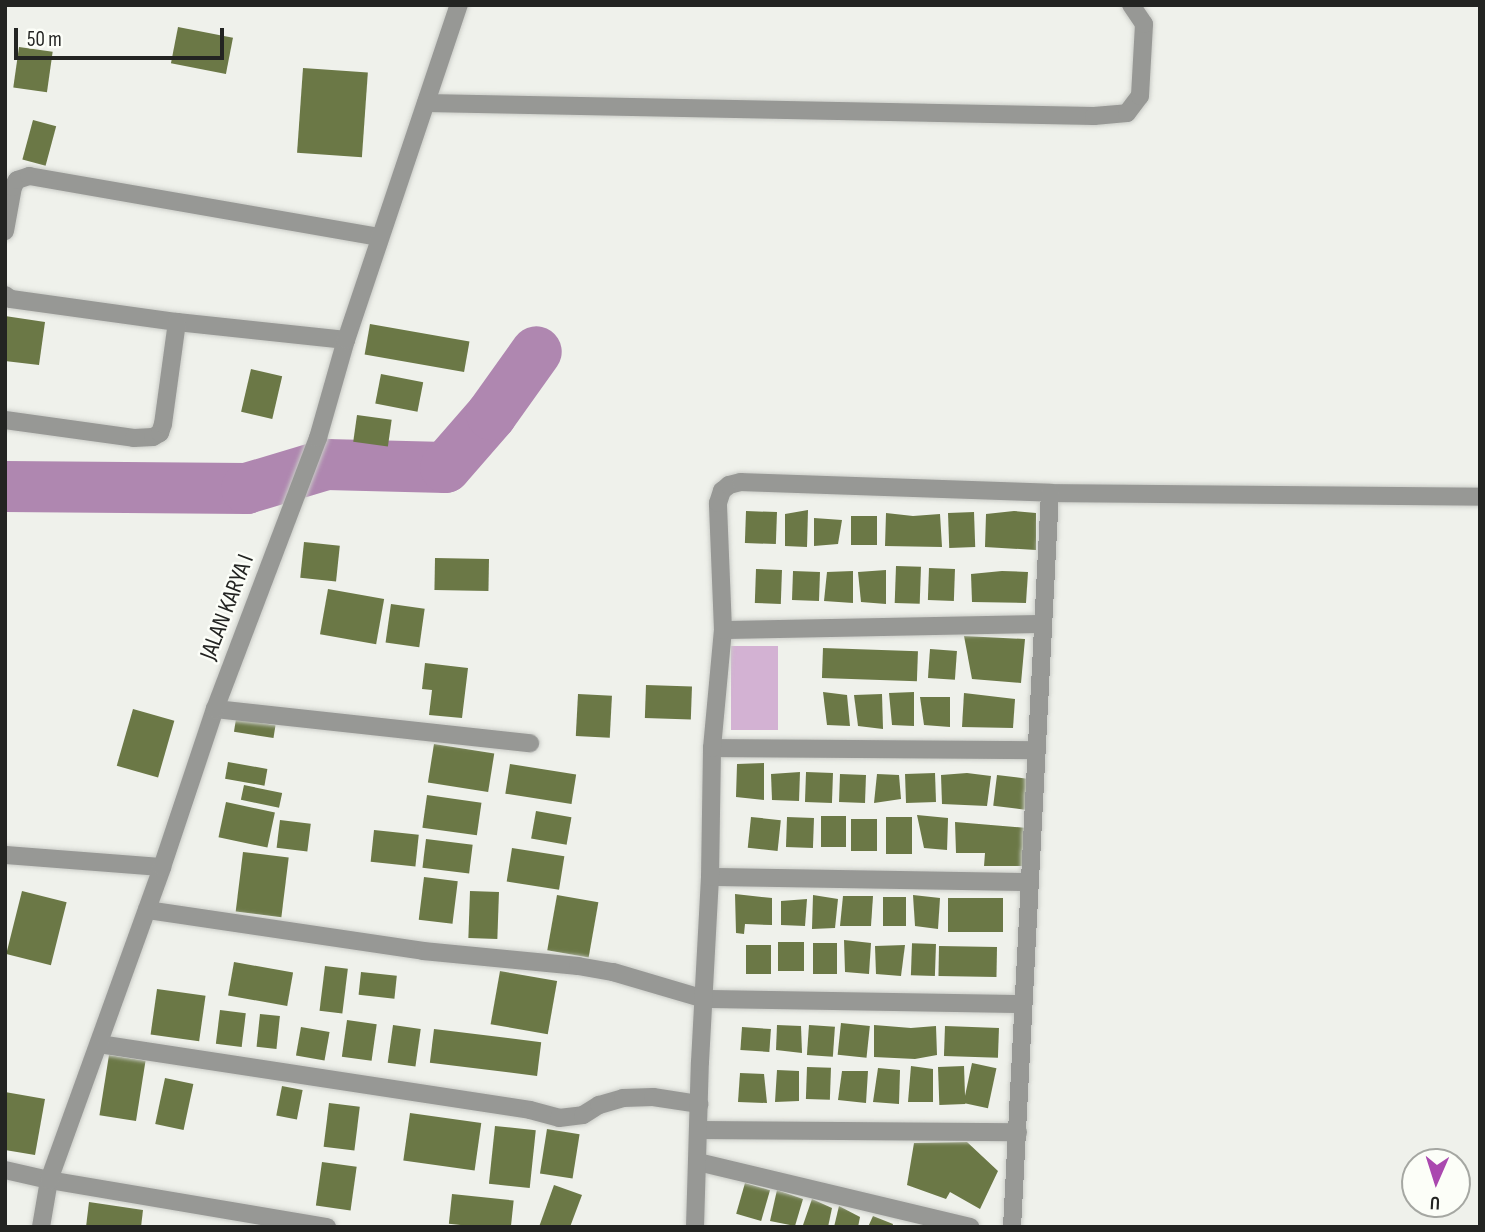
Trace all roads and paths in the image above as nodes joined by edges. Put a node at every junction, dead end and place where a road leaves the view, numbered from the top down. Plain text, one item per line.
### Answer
1 (459, 5) edge
2 (1131, 5) edge
3 (426, 103) junction
4 (5, 231) edge
5 (380, 237) junction
6 (5, 295) edge
7 (177, 322) junction
8 (346, 340) junction
9 (5, 419) edge
10 (1050, 493) junction
11 (1480, 496) edge
12 (1042, 624) junction
13 (723, 630) junction
14 (215, 709) junction
15 (530, 743) dead end
16 (712, 748) junction
17 (1036, 750) junction
18 (5, 855) edge
19 (162, 867) junction
20 (710, 877) junction
21 (1029, 882) junction
22 (147, 910) junction
23 (704, 999) junction
24 (1022, 1004) junction
25 (99, 1044) junction
26 (699, 1104) junction
27 (699, 1130) junction
28 (1018, 1132) junction
29 (698, 1161) junction
30 (5, 1170) edge
31 (49, 1180) junction
32 (41, 1227) edge
33 (327, 1227) edge
34 (695, 1227) edge
35 (970, 1227) edge
36 (1012, 1227) edge

1 - 3 street, JALAN KARYA I
2 - 3 street
3 - 5 street, JALAN KARYA I
4 - 5 street
5 - 8 street, JALAN KARYA I
6 - 7 street
7 - 8 street
7 - 9 street
8 - 14 street, JALAN KARYA I
10 - 11 street
10 - 12 street
10 - 13 street
12 - 13 street
12 - 17 street
13 - 16 street
14 - 15 street
14 - 19 street, JALAN KARYA I
16 - 17 street
16 - 20 street
17 - 21 street
18 - 19 street
19 - 22 street, JALAN KARYA I
20 - 21 street
20 - 23 street
21 - 24 street
22 - 23 street
22 - 25 street, JALAN KARYA I
23 - 24 street
23 - 26 street
24 - 28 street
25 - 26 street
25 - 31 street, JALAN KARYA I
26 - 27 street
27 - 28 street
27 - 29 street
28 - 36 street
29 - 34 street
29 - 35 street
30 - 31 street
31 - 32 street, JALAN KARYA I
31 - 33 street

